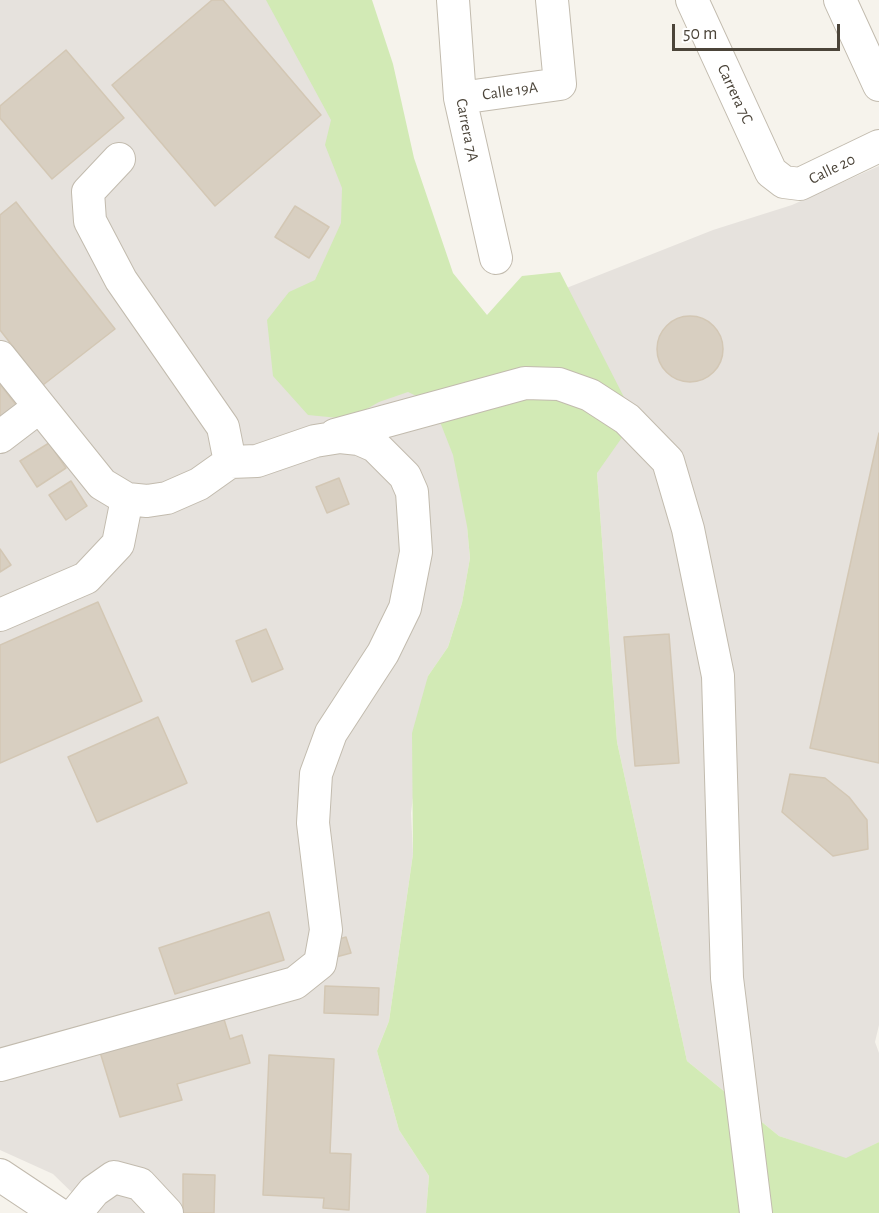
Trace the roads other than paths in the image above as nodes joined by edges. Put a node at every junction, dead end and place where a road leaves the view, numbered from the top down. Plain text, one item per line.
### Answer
1 (453, 0) edge
2 (552, 0) edge
3 (692, 0) edge
4 (840, 0) edge
5 (879, 85) edge
6 (460, 98) junction
7 (879, 146) edge
8 (119, 159) dead end
9 (784, 183) joint
10 (496, 258) dead end
11 (0, 357) edge
12 (38, 408) junction
13 (0, 437) edge
14 (315, 441) junction
15 (230, 462) junction
16 (127, 500) junction
17 (0, 615) edge
18 (0, 1065) edge
19 (0, 1175) edge
20 (57, 1213) edge
21 (76, 1213) edge
22 (167, 1213) edge
23 (756, 1213) edge

1 - 6 street, Carrera 7A
2 - 6 street, Calle 19A
3 - 9 street, Carrera 7C
4 - 5 street
6 - 10 street, Carrera 7A
7 - 9 street, Calle 20
8 - 15 street
11 - 12 street
12 - 13 street
12 - 16 street
14 - 15 street
14 - 18 street
14 - 23 street
15 - 16 street
16 - 17 street
19 - 20 street
21 - 22 street

